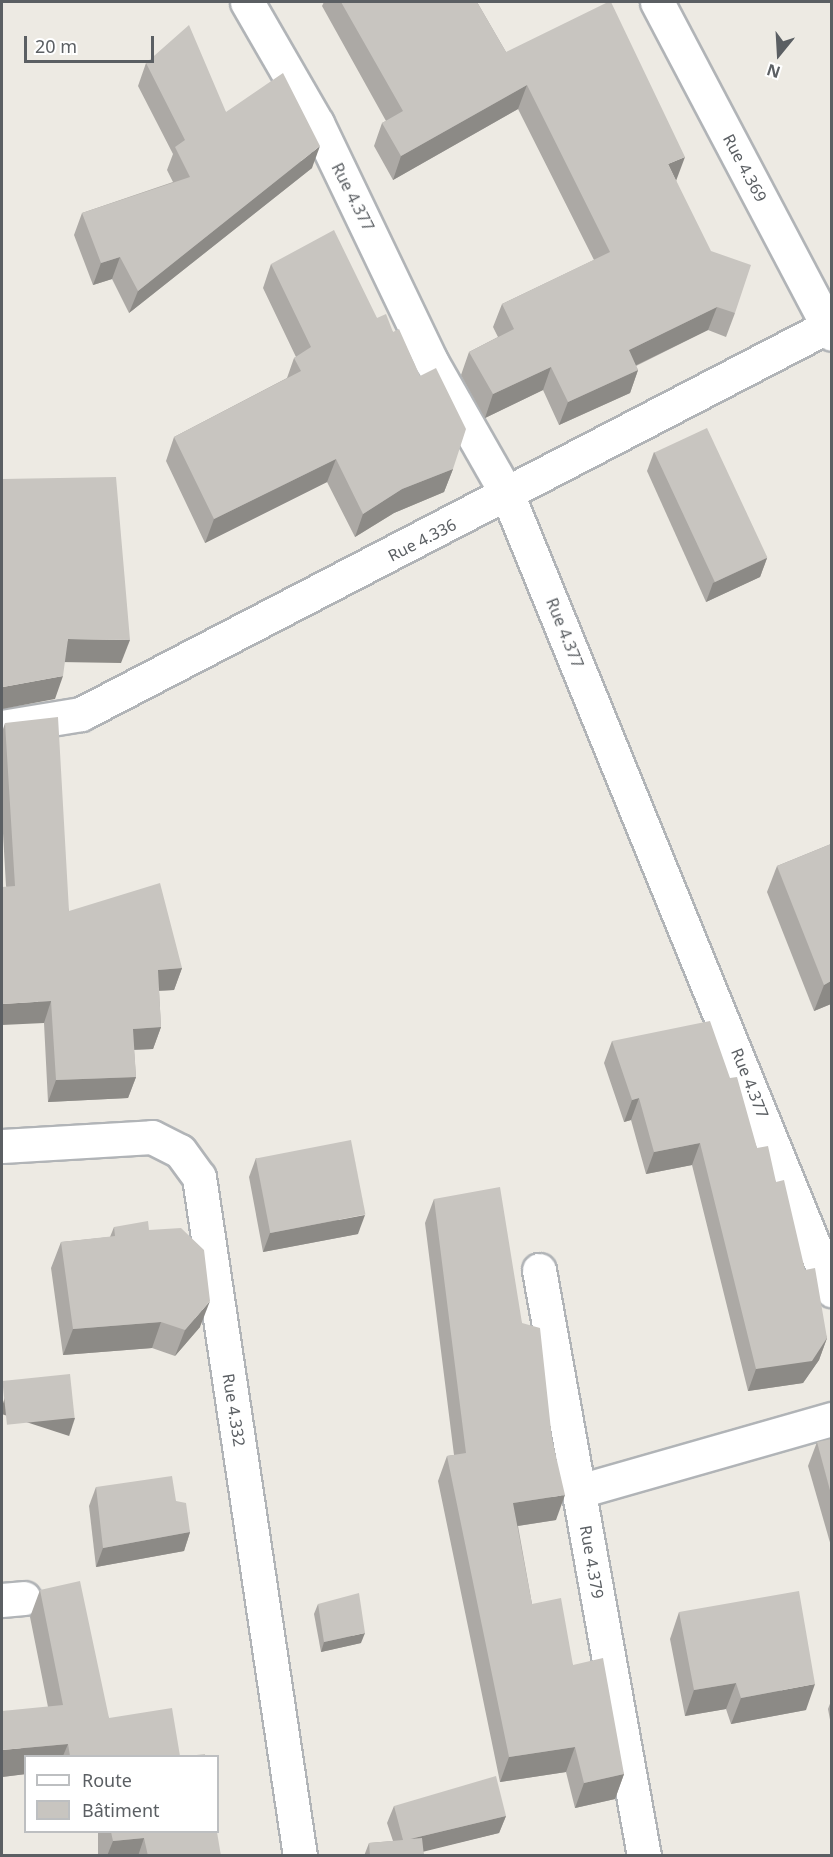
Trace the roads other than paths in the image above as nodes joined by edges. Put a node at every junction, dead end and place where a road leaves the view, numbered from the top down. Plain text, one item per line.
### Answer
1 (247, 2) edge
2 (657, 2) edge
3 (830, 328) edge
4 (508, 496) junction
5 (2, 727) edge
6 (2, 1146) edge
7 (539, 1270) dead end
8 (831, 1290) edge
9 (831, 1419) edge
10 (579, 1491) junction
11 (300, 1856) edge
12 (644, 1856) edge

1 - 4 street, Rue 4.377
2 - 3 street, Rue 4.369
3 - 4 street, Rue 4.336
4 - 5 street, Rue 4.336
4 - 8 street, Rue 4.377
6 - 11 street, Rue 4.332
7 - 10 street, Rue 4.379
9 - 10 street
10 - 12 street, Rue 4.379

